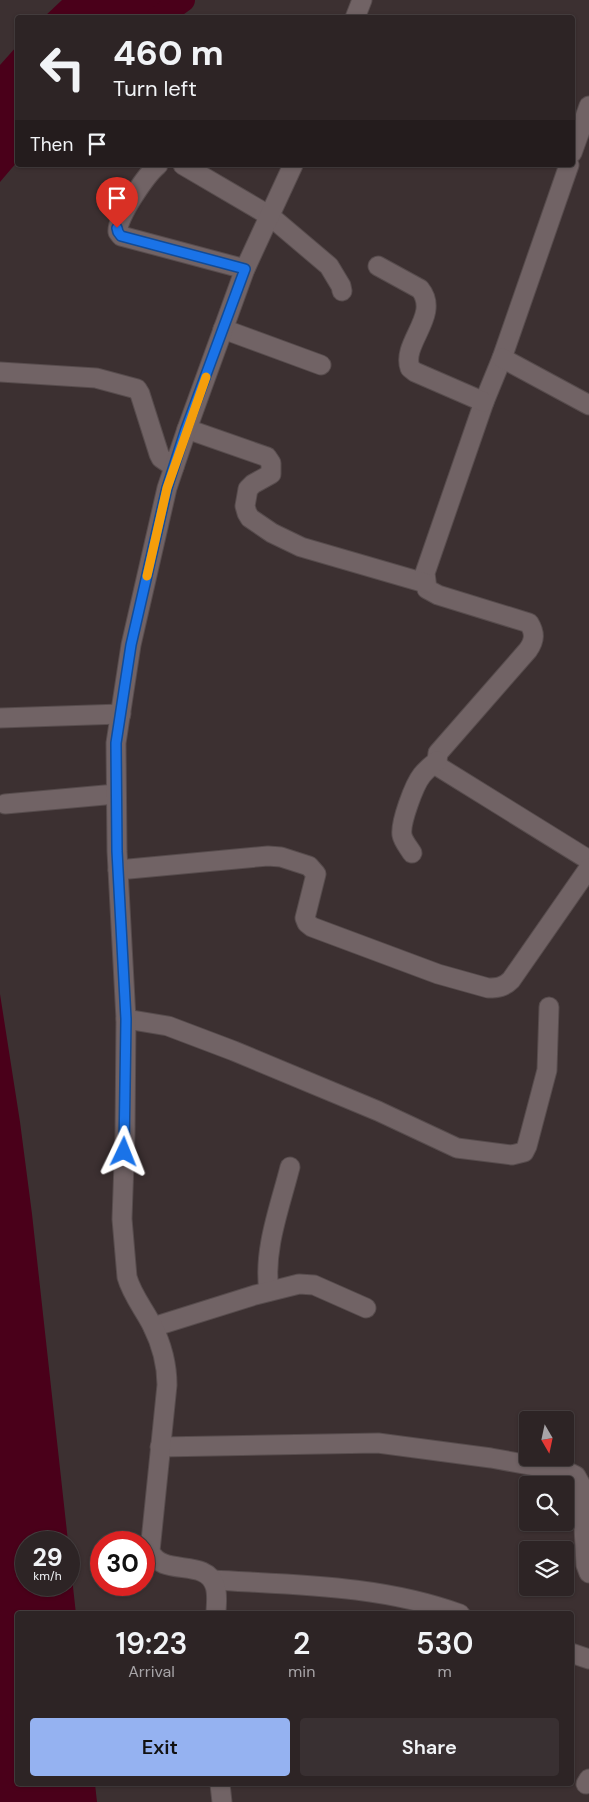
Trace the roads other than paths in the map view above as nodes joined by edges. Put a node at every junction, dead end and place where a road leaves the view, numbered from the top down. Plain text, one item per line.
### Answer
1 (362, 0) edge
2 (356, 15) edge
3 (589, 106) edge
4 (575, 145) edge
5 (156, 167) edge
6 (187, 167) edge
7 (292, 167) edge
8 (567, 167) edge
9 (270, 216) junction
10 (378, 266) dead end
11 (245, 269) junction
12 (342, 291) dead end
13 (223, 329) junction
14 (502, 358) junction
15 (321, 365) dead end
16 (0, 372) edge
17 (484, 402) junction
18 (589, 405) edge
19 (186, 429) junction
20 (174, 467) junction
21 (425, 583) junction
22 (121, 714) junction
23 (0, 718) edge
24 (437, 761) junction
25 (116, 794) junction
26 (5, 804) dead end
27 (412, 853) dead end
28 (589, 860) edge
29 (589, 868) edge
30 (118, 870) junction
31 (549, 1007) dead end
32 (126, 1019) junction
33 (290, 1167) dead end
34 (269, 1291) junction
35 (366, 1308) dead end
36 (153, 1326) junction
37 (160, 1448) junction
38 (589, 1573) edge
39 (213, 1580) junction
40 (216, 1611) edge
41 (451, 1611) edge
42 (220, 1786) edge
43 (222, 1802) edge

1 - 2 street
3 - 4 street
5 - 11 street
6 - 9 street
7 - 9 street
8 - 14 street
9 - 11 street
9 - 12 street
10 - 17 street
11 - 13 street
13 - 15 street
13 - 19 street
14 - 17 street
14 - 18 street
16 - 20 street
17 - 21 street
19 - 20 street
19 - 21 street
20 - 22 street
21 - 24 street
22 - 23 street
22 - 25 street
24 - 27 street
24 - 28 street
25 - 26 street
25 - 30 street
29 - 30 street
30 - 32 street
31 - 32 street
32 - 36 street
33 - 34 street
34 - 35 street
34 - 36 street
36 - 37 street
37 - 38 street
37 - 39 street
39 - 40 street
39 - 41 street
42 - 43 street

